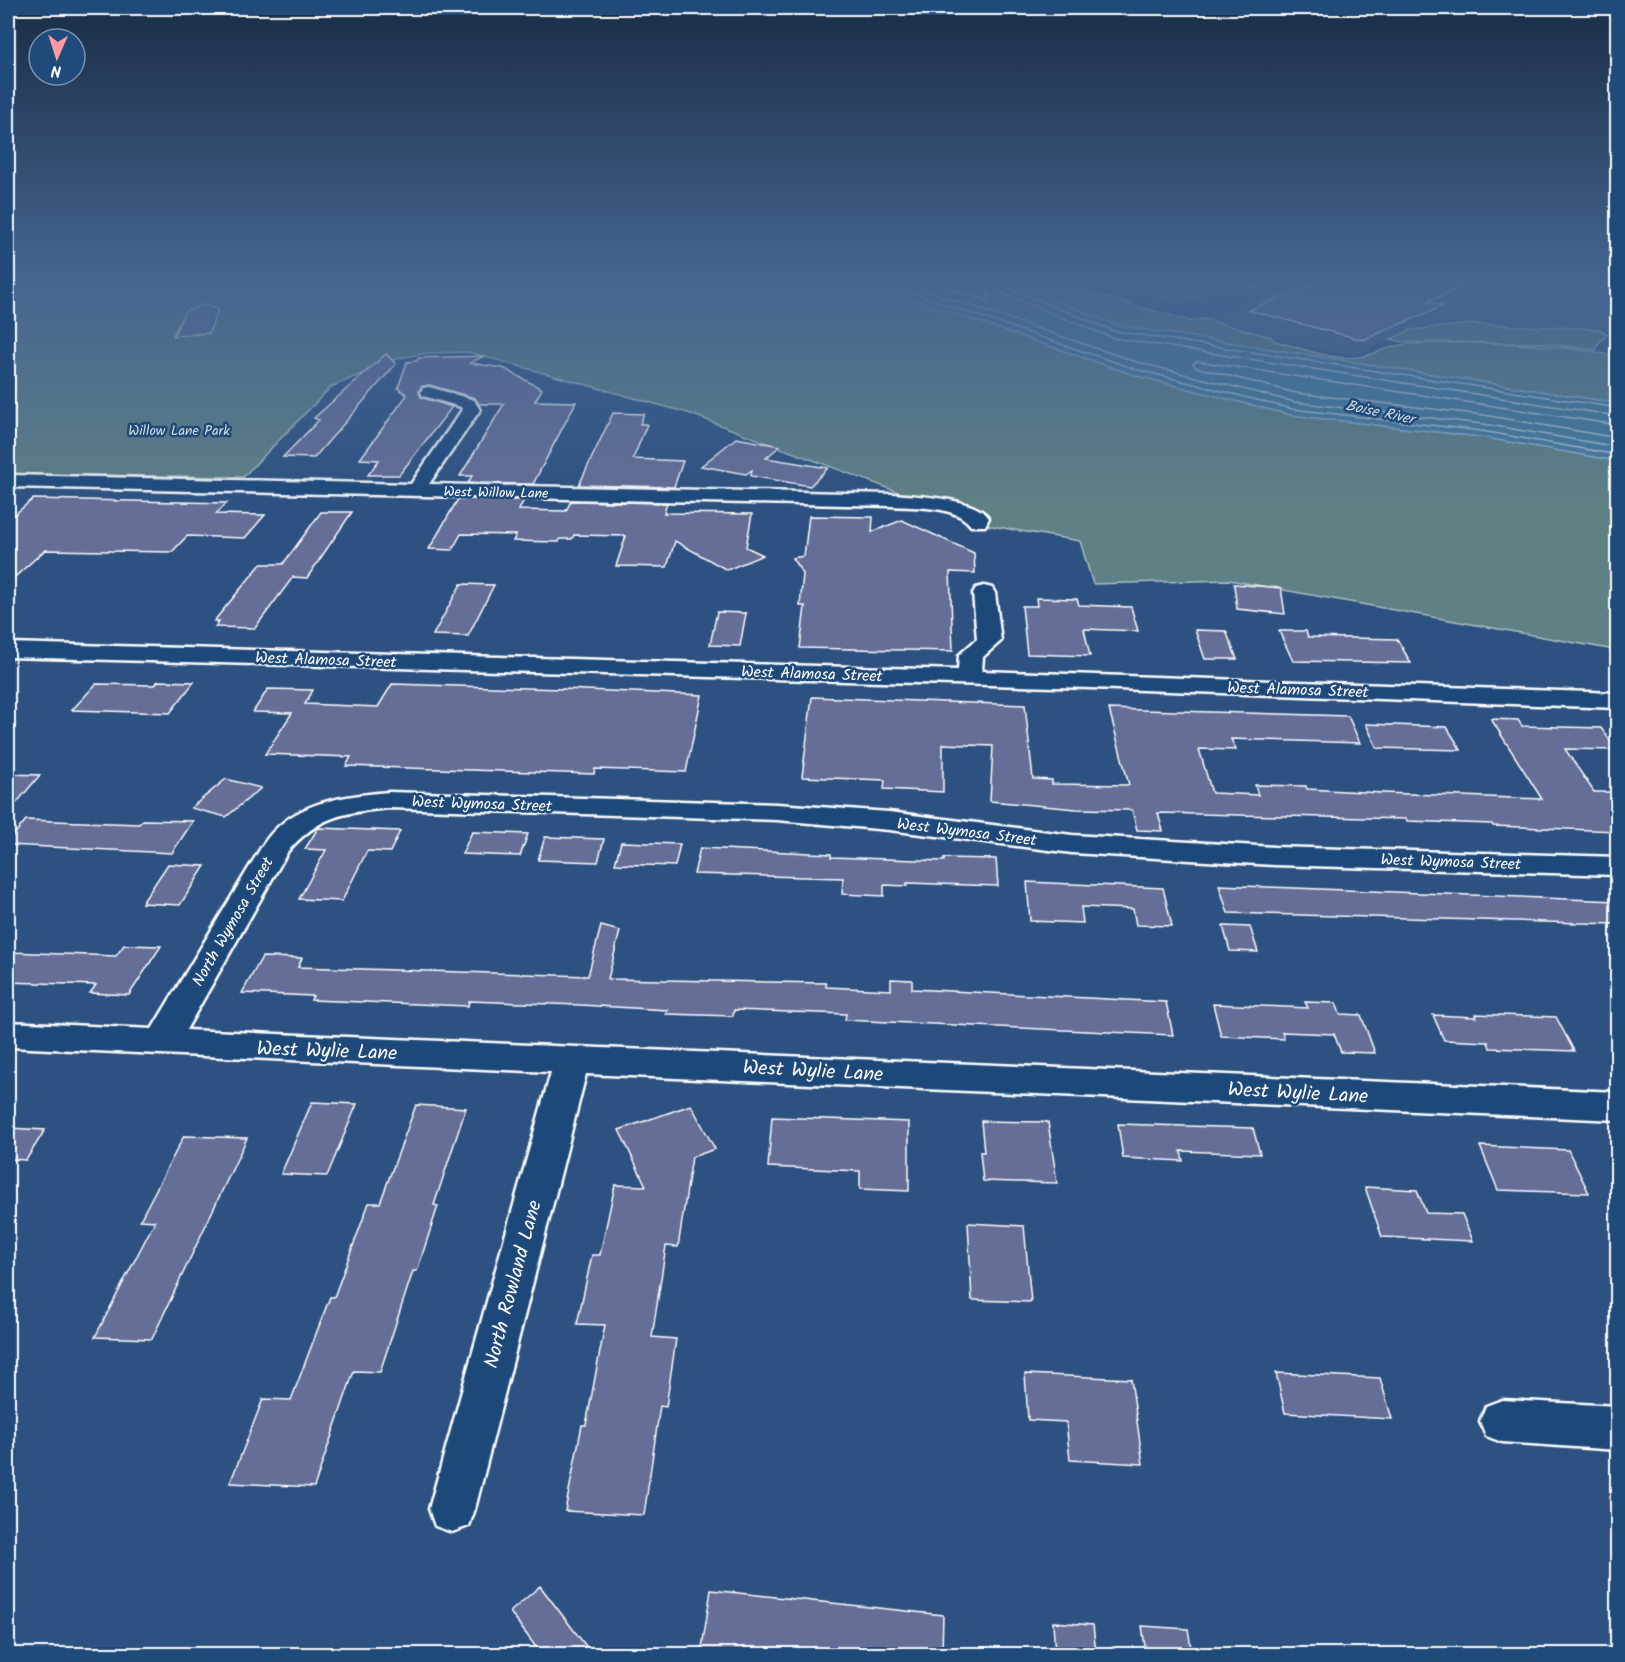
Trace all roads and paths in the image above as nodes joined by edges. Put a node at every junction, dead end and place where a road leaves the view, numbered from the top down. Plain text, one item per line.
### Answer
1 (429, 392) dead end
2 (8, 481) edge
3 (416, 490) junction
4 (978, 522) dead end
5 (984, 593) dead end
6 (8, 650) edge
7 (970, 677) junction
8 (1617, 700) edge
9 (317, 812) joint
10 (1617, 866) edge
11 (8, 1035) edge
12 (161, 1043) junction
13 (572, 1060) junction
14 (1617, 1106) edge
15 (1502, 1421) dead end
16 (1617, 1428) edge
17 (452, 1509) dead end

1 - 3 street
2 - 3 street, West Willow Lane
3 - 4 street, West Willow Lane
5 - 7 street
6 - 7 street, West Alamosa Street
7 - 8 street, West Alamosa Street
9 - 10 street, West Wymosa Street
9 - 12 street, North Wymosa Street
11 - 12 street, West Wylie Lane
12 - 13 street, West Wylie Lane
13 - 14 street, West Wylie Lane
13 - 17 street, North Rowland Lane
15 - 16 street

